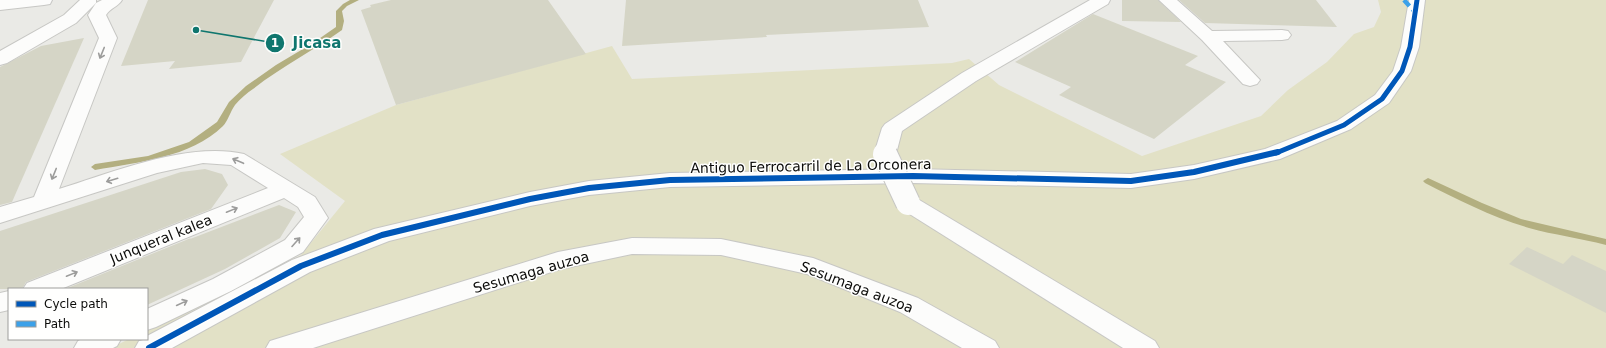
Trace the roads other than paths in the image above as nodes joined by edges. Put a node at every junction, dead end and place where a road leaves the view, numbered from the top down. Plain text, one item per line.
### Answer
1 (44, 0) edge
2 (78, 0) edge
3 (88, 0) edge
4 (114, 0) edge
5 (1102, 0) edge
6 (1167, 0) edge
7 (1417, 0) edge
8 (0, 5) edge
9 (98, 22) junction
10 (46, 32) junction
11 (1282, 35) dead end
12 (1208, 36) junction
13 (0, 59) edge
14 (1250, 80) dead end
15 (285, 189) junction
16 (43, 202) junction
17 (0, 215) edge
18 (38, 288) edge
19 (148, 320) edge
20 (105, 340) edge
21 (88, 348) edge
22 (149, 348) edge
23 (280, 348) edge
24 (985, 348) edge
25 (1145, 348) edge

1 - 8 street
2 - 10 street
3 - 10 street
4 - 9 street
5 - 25 street, bridge
6 - 12 street
7 - 22 street, Antiguo Ferrocarril de La Orconera
9 - 10 street
9 -> 16 street
10 - 13 street
11 - 12 street
12 - 14 street
15 -> 16 street
18 -> 15 street, Junqueral kalea
19 -> 15 street
16 - 17 street
20 - 21 street
23 - 24 street, Sesumaga auzoa

